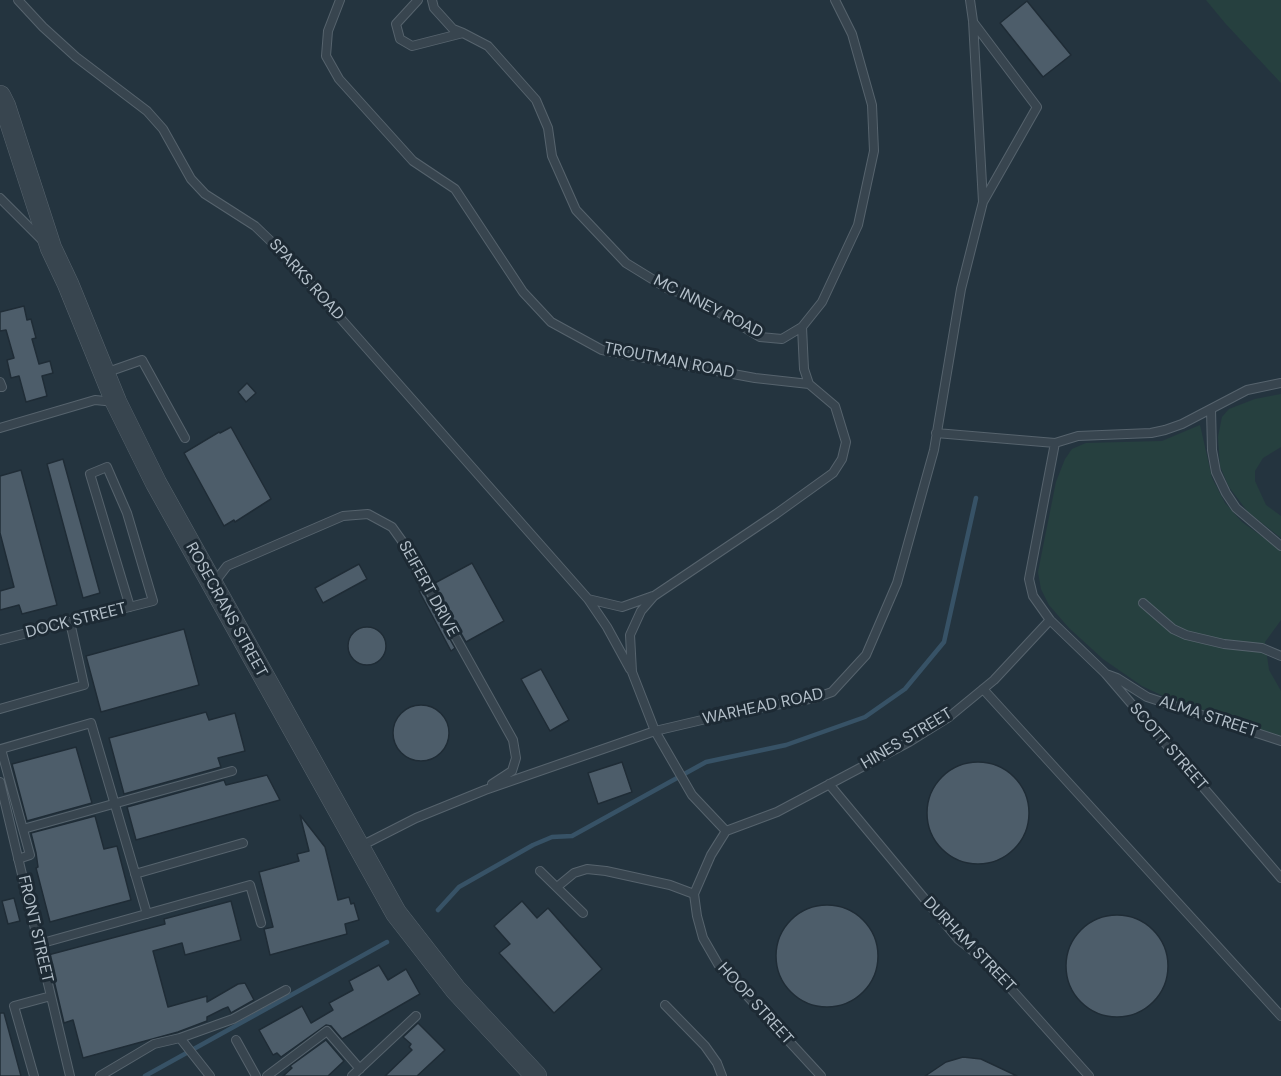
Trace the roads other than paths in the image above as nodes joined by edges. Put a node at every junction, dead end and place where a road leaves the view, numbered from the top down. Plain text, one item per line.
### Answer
1 (18, 0) edge
2 (340, 0) edge
3 (418, 0) edge
4 (432, 0) edge
5 (835, 0) edge
6 (970, 0) edge
7 (973, 21) junction
8 (463, 33) junction
9 (0, 96) edge
10 (0, 198) edge
11 (983, 202) junction
12 (51, 248) junction
13 (802, 327) junction
14 (104, 374) junction
15 (0, 381) edge
16 (1281, 383) edge
17 (808, 384) junction
18 (0, 387) edge
19 (116, 402) junction
20 (1211, 409) junction
21 (0, 428) edge
22 (936, 433) junction
23 (185, 438) dead end
24 (1055, 443) junction
25 (1281, 546) edge
26 (212, 585) junction
27 (654, 596) junction
28 (588, 598) junction
29 (1143, 603) dead end
30 (130, 607) junction
31 (1050, 620) junction
32 (70, 622) junction
33 (0, 640) edge
34 (1281, 656) edge
35 (632, 672) junction
36 (1105, 673) junction
37 (984, 689) junction
38 (0, 709) edge
39 (655, 731) junction
40 (1281, 741) edge
41 (232, 771) dead end
42 (0, 782) edge
43 (828, 784) junction
44 (485, 790) junction
45 (115, 804) junction
46 (23, 829) junction
47 (726, 831) junction
48 (243, 843) dead end
49 (358, 848) junction
50 (18, 859) junction
51 (540, 871) dead end
52 (135, 874) junction
53 (1281, 878) edge
54 (557, 887) junction
55 (694, 894) junction
56 (583, 913) dead end
57 (147, 914) junction
58 (261, 923) dead end
59 (39, 944) junction
60 (286, 990) dead end
61 (51, 996) junction
62 (665, 1005) dead end
63 (416, 1016) dead end
64 (1281, 1017) edge
65 (180, 1038) junction
66 (236, 1040) dead end
67 (360, 1069) junction
68 (67, 1075) edge
69 (34, 1076) edge
70 (100, 1076) edge
71 (210, 1076) edge
72 (256, 1076) edge
73 (267, 1076) edge
74 (352, 1076) edge
75 (536, 1076) edge
76 (722, 1076) edge
77 (821, 1076) edge
78 (1089, 1076) edge

1 - 28 lane, SPARKS ROAD
2 - 17 lane, TROUTMAN ROAD
3 - 8 lane
4 - 8 lane, MC INNEY ROAD
5 - 13 lane, MC INNEY ROAD
6 - 7 lane
7 - 11 lane
7 - 11 lane
8 - 13 lane, MC INNEY ROAD
9 - 12 street, ROSECRANS STREET
10 - 12 lane
11 - 22 lane, WARHEAD ROAD
12 - 14 street, ROSECRANS STREET
13 - 17 lane
14 - 19 street, ROSECRANS STREET
14 - 23 lane
15 - 18 lane
16 - 20 lane
17 - 27 lane
19 - 21 lane
19 - 26 street, ROSECRANS STREET
20 - 24 lane
20 - 25 lane
22 - 24 lane
22 - 39 lane, WARHEAD ROAD
24 - 31 lane
26 - 44 lane, SEIFERT DRIVE
26 - 49 street, ROSECRANS STREET
27 - 28 lane
27 - 35 lane
28 - 35 lane
29 - 34 lane
30 - 30 lane, DOCK STREET
30 - 32 lane, DOCK STREET
31 - 36 lane, SCOTT STREET
31 - 37 lane, HINES STREET
32 - 33 lane, DOCK STREET
32 - 38 lane
35 - 39 lane
36 - 40 lane, ALMA STREET
36 - 53 lane, SCOTT STREET
37 - 43 lane, HINES STREET
37 - 64 lane
39 - 44 lane, WARHEAD ROAD
39 - 47 lane
41 - 45 lane
42 - 50 lane, FRONT STREET
43 - 47 lane
43 - 78 lane, DURHAM STREET
44 - 49 lane, WARHEAD ROAD
45 - 46 lane
45 - 46 lane
45 - 52 lane
46 - 50 lane
47 - 55 lane
48 - 52 lane
49 - 75 street, ROSECRANS STREET
50 - 59 lane, FRONT STREET
51 - 54 lane
52 - 57 lane
54 - 55 lane
54 - 56 lane
55 - 77 lane, HOOP STREET
57 - 58 lane
57 - 59 lane
59 - 61 lane, FRONT STREET
60 - 65 lane
61 - 68 lane, FRONT STREET
61 - 69 lane
62 - 76 lane
63 - 67 lane
65 - 70 lane
65 - 71 lane
66 - 72 lane
67 - 73 lane
67 - 74 lane

